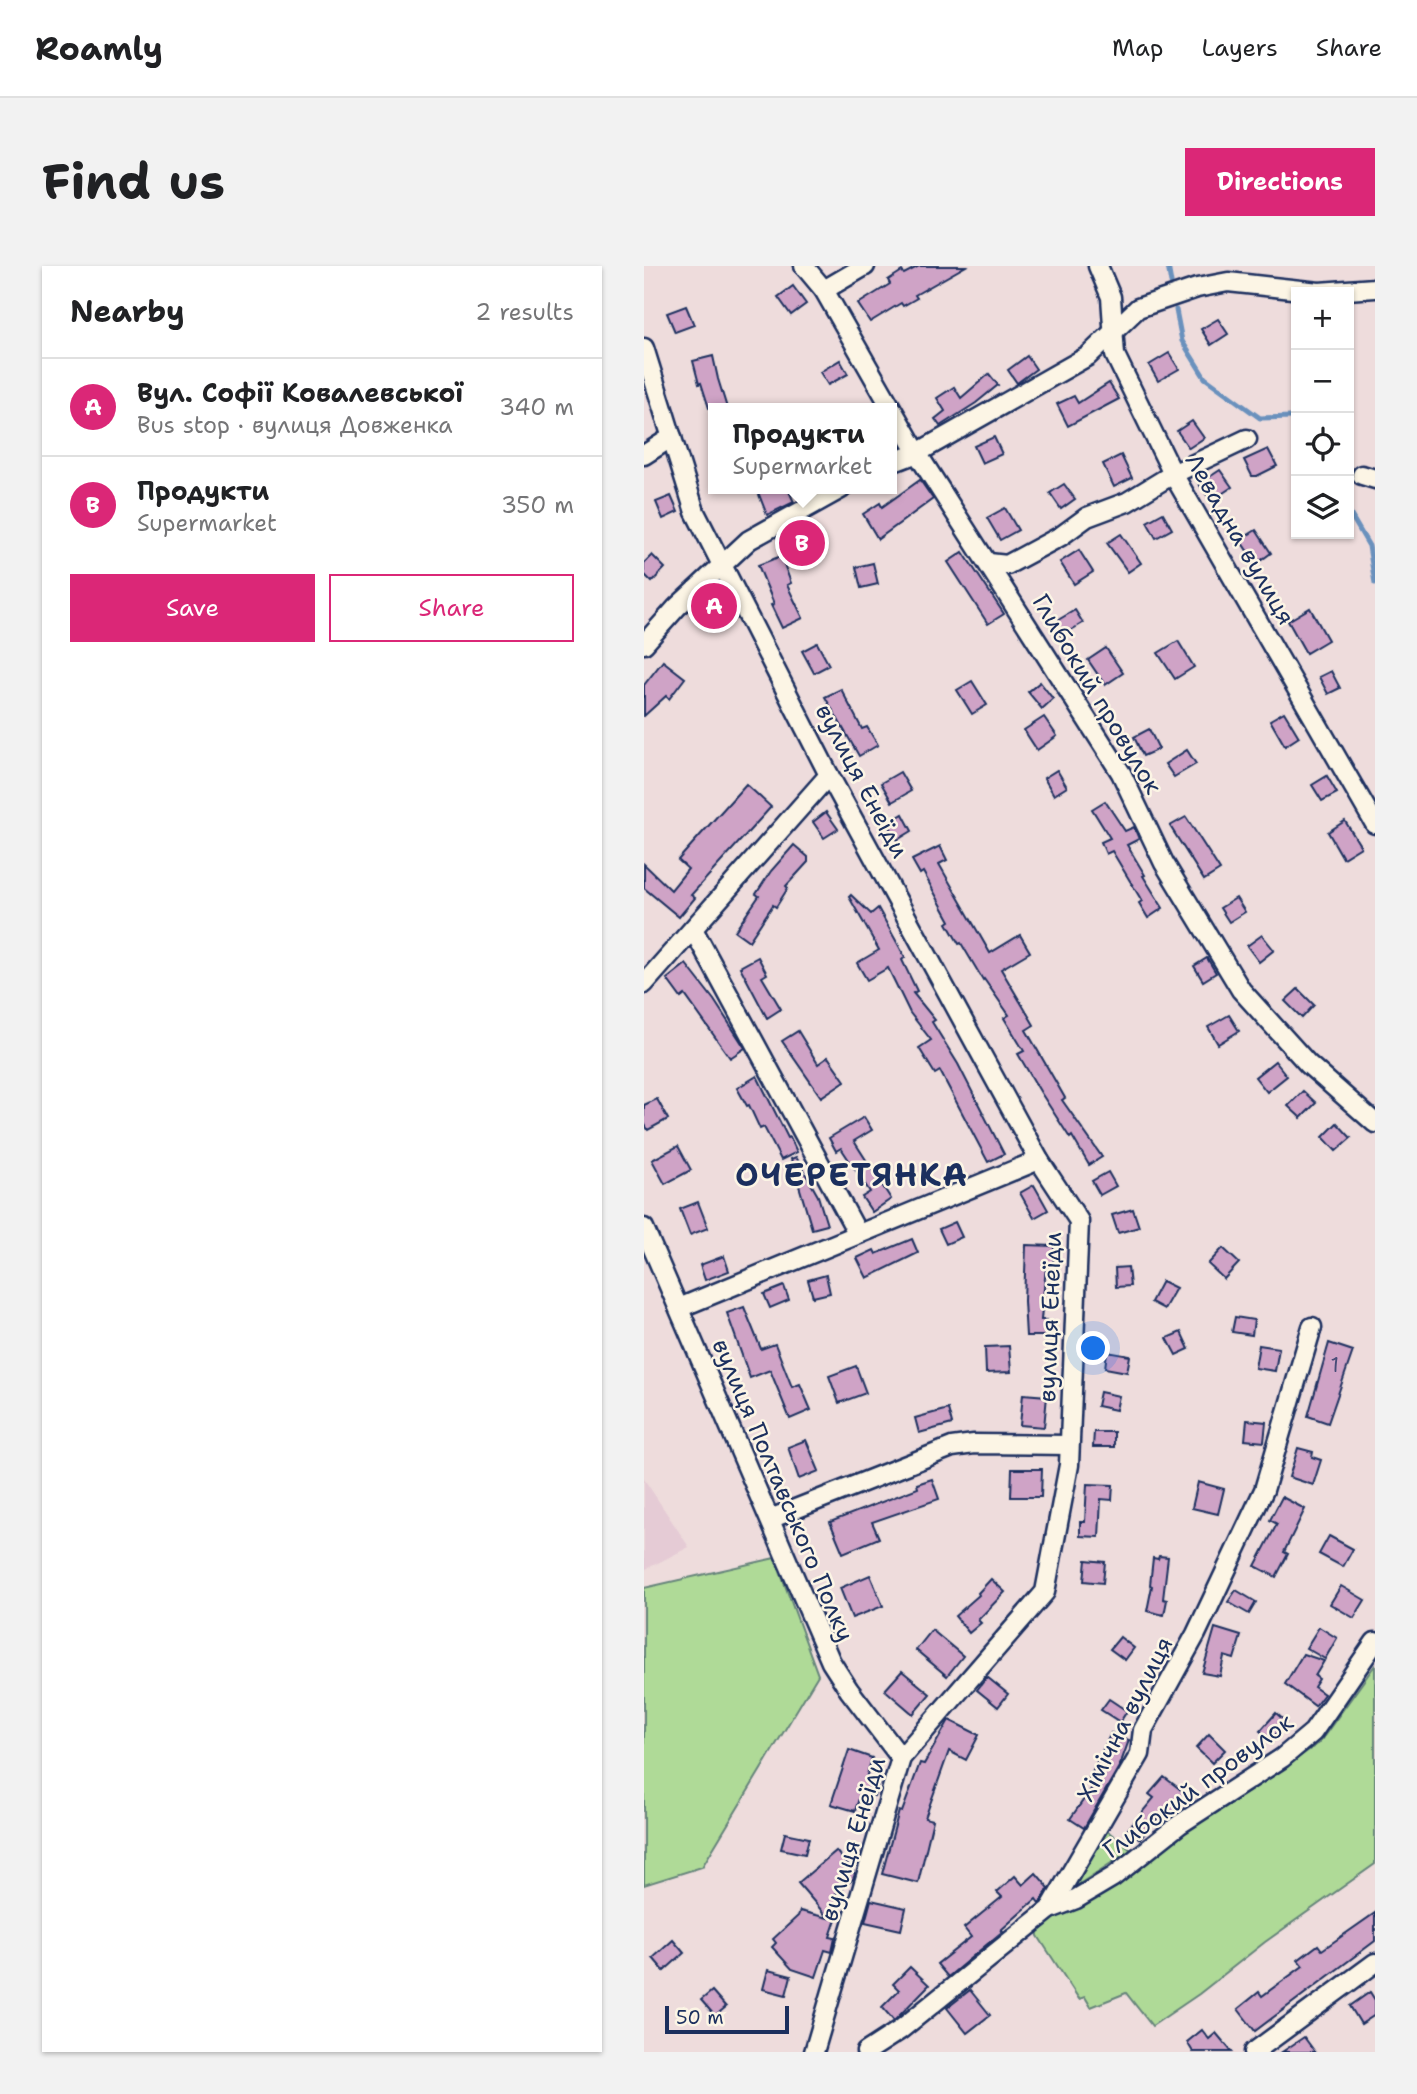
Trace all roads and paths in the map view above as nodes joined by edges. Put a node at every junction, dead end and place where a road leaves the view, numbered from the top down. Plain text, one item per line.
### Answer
1 (804, 266) edge
2 (865, 266) edge
3 (1098, 266) edge
4 (1230, 274) edge
5 (1375, 288) edge
6 (824, 290) junction
7 (1113, 332) junction
8 (644, 348) edge
9 (647, 368) edge
10 (888, 403) edge
11 (897, 418) edge
12 (672, 437) junction
13 (1247, 439) dead end
14 (917, 453) junction
15 (644, 455) edge
16 (897, 461) edge
17 (1173, 474) junction
18 (832, 494) edge
19 (722, 564) junction
20 (989, 564) junction
21 (644, 644) edge
22 (829, 775) junction
23 (1375, 824) edge
24 (693, 929) junction
25 (644, 984) edge
26 (1375, 1124) edge
27 (1039, 1160) junction
28 (644, 1228) edge
29 (858, 1234) junction
30 (679, 1308) junction
31 (1312, 1327) dead end
32 (1069, 1445) junction
33 (770, 1519) junction
34 (1375, 1642) edge
35 (901, 1758) junction
36 (1050, 1909) junction
37 (1375, 1963) edge
38 (814, 2052) edge
39 (866, 2052) edge
40 (1254, 2052) edge

1 - 6 street, Глибокий провулок
2 - 6 street
3 - 7 street, Левадна вулиця
4 - 5 street
4 - 7 street
6 - 10 street, Глибокий провулок
7 - 14 street
7 - 17 street, Левадна вулиця
8 - 9 street, вулиця Енеїди
9 - 12 street, вулиця Енеїди
11 - 14 street, Глибокий провулок
12 - 15 street
12 - 19 street, вулиця Енеїди
13 - 17 street
14 - 16 street
14 - 20 street, Глибокий провулок
17 - 20 street
17 - 23 street, Левадна вулиця
18 - 19 street
19 - 21 street
19 - 22 street, вулиця Енеїди
20 - 26 street, Глибокий провулок
22 - 24 street
22 - 27 street, вулиця Енеїди
24 - 25 street
24 - 29 street
27 - 29 street
27 - 32 street, вулиця Енеїди
28 - 30 street, вулиця Полтавського Полку
29 - 30 street
30 - 33 street, вулиця Полтавського Полку
31 - 36 street, Хімічна вулиця
32 - 33 street
32 - 35 street, вулиця Енеїди
33 - 35 street, вулиця Полтавського Полку
34 - 36 street, Глибокий провулок
35 - 38 street, вулиця Енеїди
36 - 39 street, Хімічна вулиця
37 - 40 street

